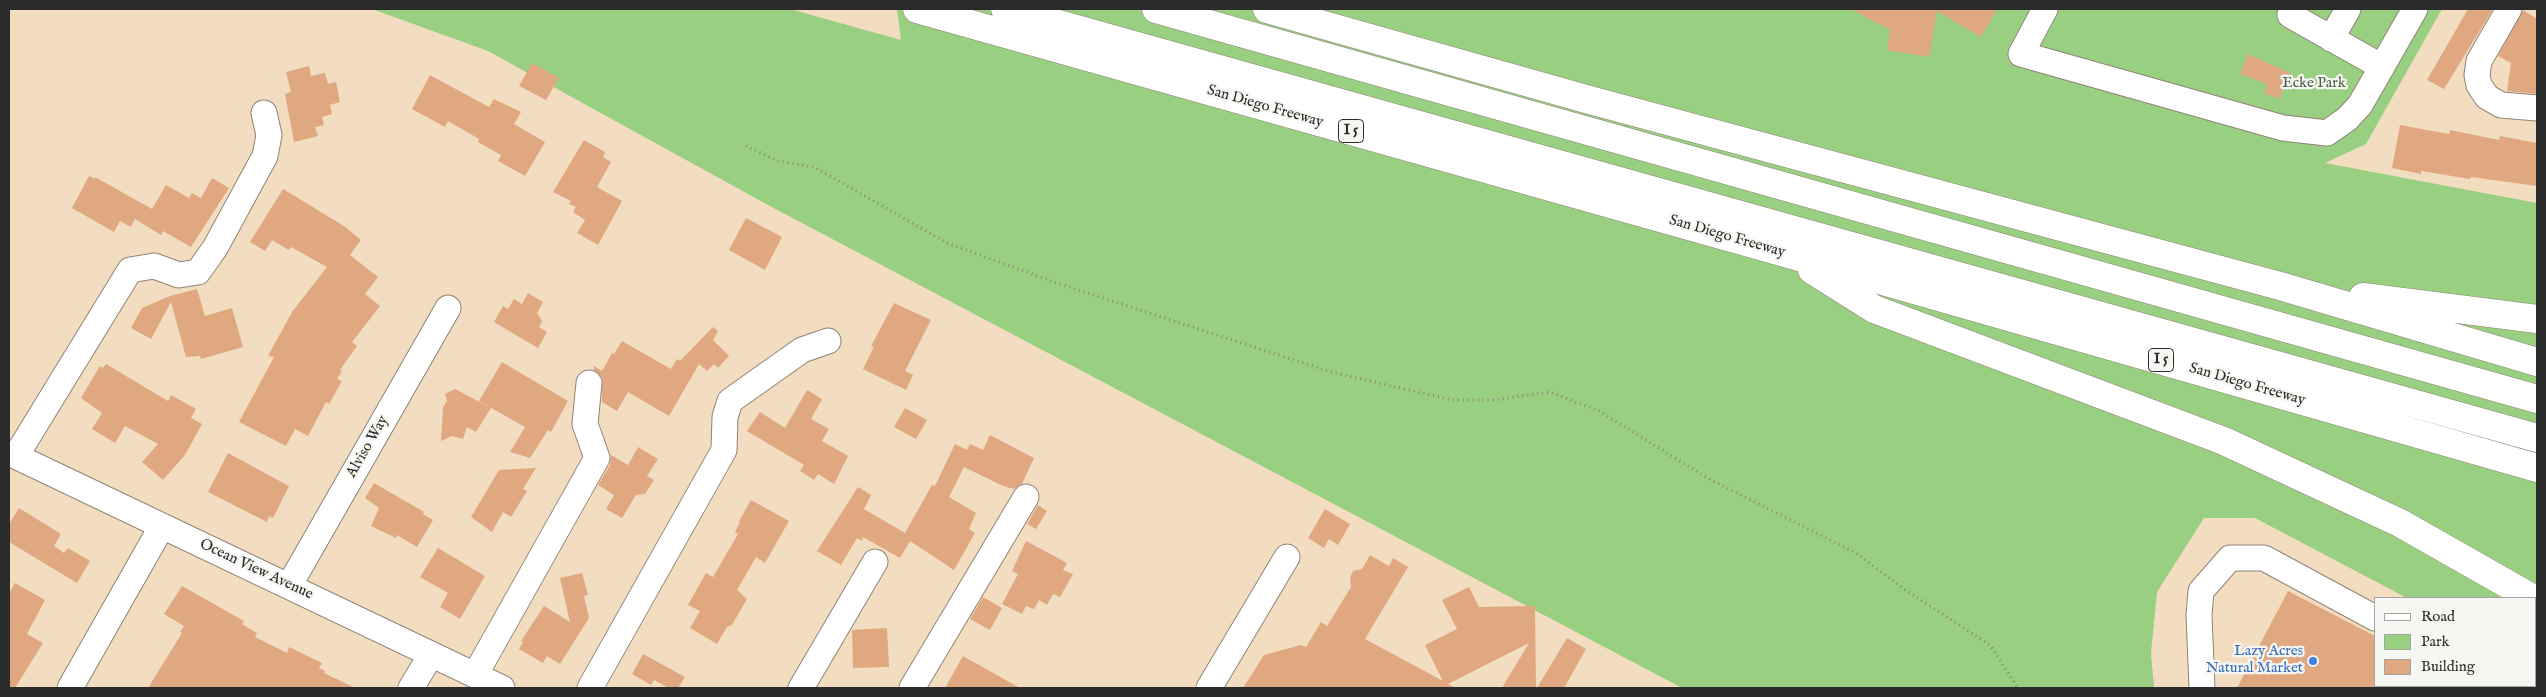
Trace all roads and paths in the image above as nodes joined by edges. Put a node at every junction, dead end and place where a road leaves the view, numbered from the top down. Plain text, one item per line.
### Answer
1 (917, 9) edge
2 (1005, 9) edge
3 (1156, 9) edge
4 (1267, 9) edge
5 (2045, 9) edge
6 (2348, 9) edge
7 (2415, 9) edge
8 (2509, 9) edge
9 (2290, 15) dead end
10 (2331, 38) junction
11 (2382, 67) junction
12 (2537, 108) edge
13 (264, 114) dead end
14 (746, 146) dead end
15 (1785, 253) junction
16 (2280, 286) junction
17 (448, 308) dead end
18 (2537, 319) edge
19 (828, 341) dead end
20 (2537, 362) edge
21 (589, 383) dead end
22 (2537, 398) edge
23 (2537, 438) edge
24 (12, 454) edge
25 (2537, 468) edge
26 (1026, 497) dead end
27 (162, 526) junction
28 (1287, 557) dead end
29 (875, 562) dead end
30 (289, 586) junction
31 (2530, 597) edge
32 (2374, 617) edge
33 (431, 655) junction
34 (474, 675) junction
35 (70, 688) edge
36 (411, 688) edge
37 (502, 688) edge
38 (590, 688) edge
39 (800, 688) edge
40 (912, 688) edge
41 (1209, 688) edge
42 (2018, 688) edge
43 (2202, 688) edge

1 - 15 highway, San Diego Freeway / I 5
2 - 23 highway
3 - 22 highway
4 - 16 highway
5 - 11 street
6 - 10 street
7 - 11 street
8 - 12 street
9 - 10 street
10 - 11 street
13 - 24 street
14 - 42 path
15 - 25 highway, San Diego Freeway / I 5
15 - 31 highway
16 - 18 highway
16 - 20 highway
17 - 30 street, Alviso Way
19 - 38 street
21 - 34 street
24 - 27 street, Ocean View Avenue
26 - 40 street
27 - 30 street, Ocean View Avenue
27 - 35 street
28 - 41 street
29 - 39 street
30 - 33 street, Ocean View Avenue
32 - 43 street
33 - 34 street, Ocean View Avenue
33 - 36 street
34 - 37 street, Ocean View Avenue

